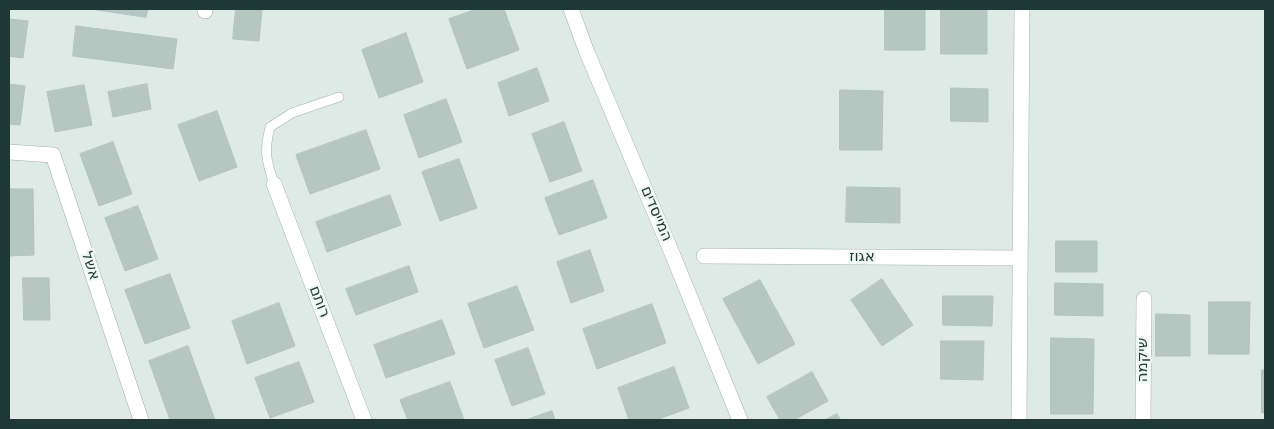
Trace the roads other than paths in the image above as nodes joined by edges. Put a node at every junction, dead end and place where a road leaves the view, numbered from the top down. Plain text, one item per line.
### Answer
1 (571, 9) edge
2 (1022, 9) edge
3 (339, 97) dead end
4 (9, 152) edge
5 (274, 184) joint
6 (704, 256) dead end
7 (1020, 258) junction
8 (1144, 299) dead end
9 (141, 420) edge
10 (364, 420) edge
11 (740, 420) edge
12 (1019, 420) edge
13 (1143, 420) edge

1 - 11 street, המייסדים
2 - 7 street
3 - 5 lane
4 - 9 street, אשל
5 - 10 street, רותם
6 - 7 street, אגוז
7 - 12 street
8 - 13 street, שיקמה

